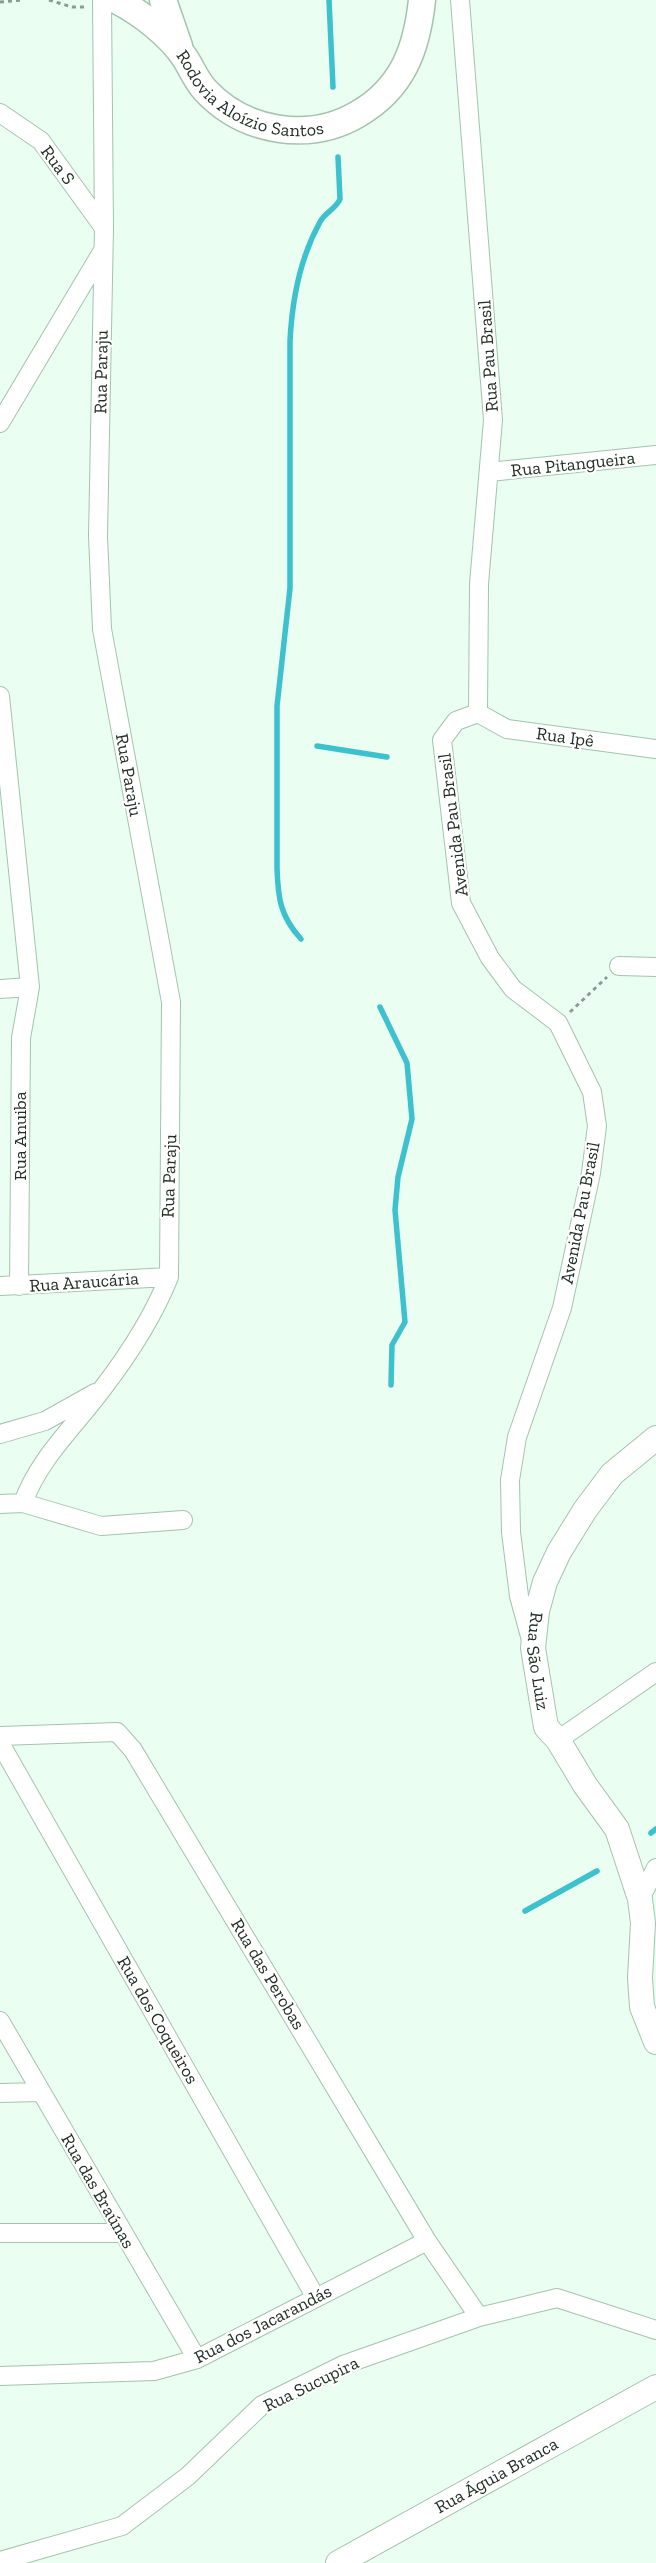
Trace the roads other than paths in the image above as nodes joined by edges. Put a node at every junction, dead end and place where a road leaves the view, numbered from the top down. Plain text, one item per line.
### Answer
1 (164, 0) edge
2 (422, 0) edge
3 (460, 0) edge
4 (107, 2) edge
5 (185, 58) junction
6 (0, 113) edge
7 (104, 228) junction
8 (104, 249) junction
9 (0, 423) edge
10 (656, 455) edge
11 (489, 472) junction
12 (0, 696) edge
13 (478, 713) junction
14 (656, 749) edge
15 (619, 966) road end
16 (656, 967) edge
17 (30, 988) junction
18 (0, 989) edge
19 (169, 1276) junction
20 (0, 1286) edge
21 (20, 1286) junction
22 (104, 1388) junction
23 (0, 1434) edge
24 (656, 1438) edge
25 (23, 1503) junction
26 (0, 1504) edge
27 (183, 1520) dead end
28 (533, 1648) junction
29 (656, 1672) edge
30 (0, 1736) edge
31 (558, 1740) junction
32 (0, 1743) edge
33 (656, 1868) edge
34 (640, 1899) junction
35 (0, 2021) edge
36 (656, 2042) edge
37 (40, 2092) junction
38 (0, 2093) edge
39 (0, 2233) edge
40 (123, 2233) junction
41 (427, 2241) junction
42 (316, 2298) junction
43 (479, 2317) junction
44 (656, 2330) edge
45 (197, 2359) junction
46 (0, 2376) edge
47 (656, 2387) edge
48 (0, 2561) edge
49 (338, 2563) edge

1 - 5 main road
2 - 5 main road, Rodovia Aloízio Santos
3 - 11 street, Rua Pau Brasil
4 - 5 main road, Rodovia Aloízio Santos
4 - 7 street, Rua Paraju
6 - 7 street, Rua S
7 - 8 street, Rua Paraju
8 - 9 street
8 - 19 street, Rua Paraju
10 - 11 street, Rua Pitangueira
11 - 13 street, Rua Pau Brasil
12 - 17 street, Rua Anuiba
13 - 14 street, Rua Ipê
13 - 28 street, Avenida Pau Brasil
15 - 16 street
17 - 18 street
17 - 21 street, Rua Anuiba
19 - 21 street, Rua Araucária
19 - 22 street, Rua Paraju
20 - 21 street, Rua Araucária
22 - 23 street
22 - 25 street, Rua Paraju
24 - 28 street, Rua São Luiz
25 - 26 street
25 - 27 street
28 - 31 street, Rua São Luiz
29 - 31 street
30 - 41 street, Rua das Perobas
31 - 34 street, Rua São Luiz
32 - 42 street, Rua dos Coqueiros
33 - 34 street
34 - 36 street, Rua São Luiz
35 - 37 street, Rua das Braúnas
37 - 38 street
37 - 40 street, Rua das Braúnas
39 - 40 street
40 - 45 street, Rua das Braúnas
41 - 42 street, Rua dos Jacarandás
41 - 43 street, Rua das Perobas
42 - 45 street, Rua dos Jacarandás
43 - 44 street, Rua Sucupira
43 - 48 street, Rua Sucupira
45 - 46 street, Rua dos Jacarandás
47 - 49 street, Rua Águia Branca

